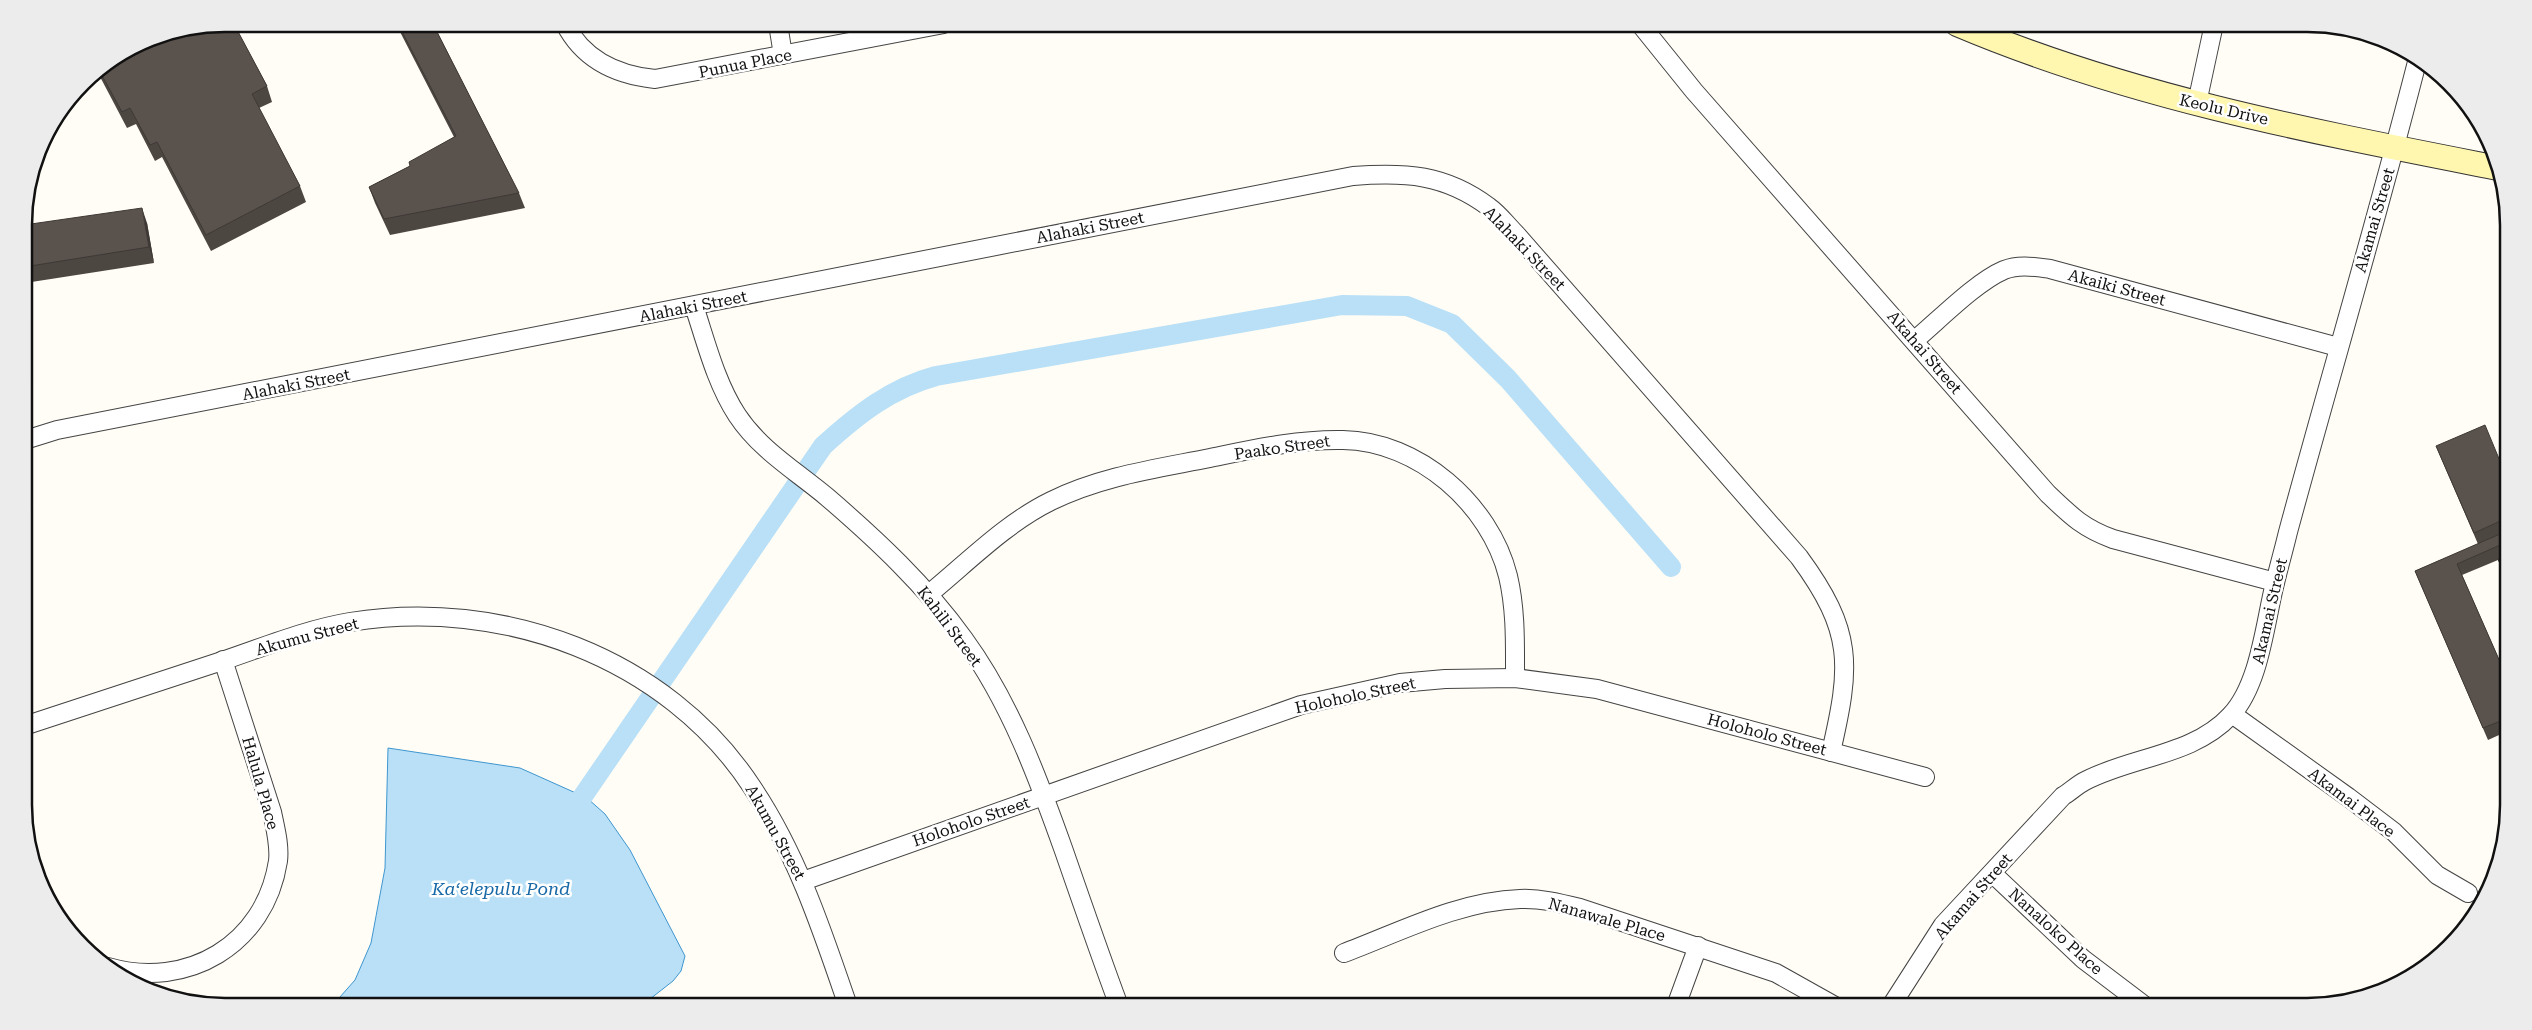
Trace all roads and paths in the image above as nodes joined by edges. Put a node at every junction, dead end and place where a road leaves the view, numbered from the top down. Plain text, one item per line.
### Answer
1 (568, 32) edge
2 (779, 32) edge
3 (904, 32) edge
4 (1646, 32) edge
5 (1978, 32) edge
6 (2212, 32) edge
7 (783, 56) junction
8 (2416, 66) edge
9 (2197, 103) junction
10 (2395, 148) junction
11 (2490, 166) edge
12 (694, 306) junction
13 (1915, 340) junction
14 (2338, 347) junction
15 (32, 438) edge
16 (2275, 582) junction
17 (929, 594) junction
18 (224, 660) junction
19 (1515, 678) junction
20 (2232, 714) junction
21 (32, 723) edge
22 (1832, 752) junction
23 (1925, 777) dead end
24 (1044, 796) junction
25 (1992, 873) junction
26 (803, 881) junction
27 (2468, 893) dead end
28 (1698, 946) junction
29 (1344, 953) dead end
30 (131, 973) edge
31 (845, 998) edge
32 (1116, 998) edge
33 (1679, 998) edge
34 (1821, 998) edge
35 (1896, 998) edge
36 (2135, 998) edge

1 - 7 street, Punua Place
2 - 7 street
3 - 7 street, Punua Place
4 - 13 street, Akahai Street
5 - 9 main road, Keolu Drive
6 - 9 street
8 - 10 street, Akamai Street
9 - 10 main road, Keolu Drive
10 - 11 main road, Keolu Drive
10 - 14 street, Akamai Street
12 - 15 street, Alahaki Street
12 - 17 street, Kahili Street
12 - 22 street, Alahaki Street
13 - 14 street, Akaiki Street
13 - 16 street, Akahai Street
14 - 16 street, Akamai Street
16 - 20 street, Akamai Street
17 - 19 street, Paako Street
17 - 24 street, Kahili Street
18 - 21 street, Akumu Street
18 - 26 street, Akumu Street
18 - 30 street, Halula Place
19 - 22 street, Holoholo Street
19 - 24 street, Holoholo Street
20 - 25 street, Akamai Street
20 - 27 street, Akamai Place
22 - 23 street, Holoholo Street
24 - 26 street, Holoholo Street
24 - 32 street, Kahili Street
25 - 35 street, Akamai Street
25 - 36 street, Nanaloko Place
26 - 31 street, Akumu Street
28 - 29 street, Nanawale Place
28 - 33 street
28 - 34 street, Nanawale Place

